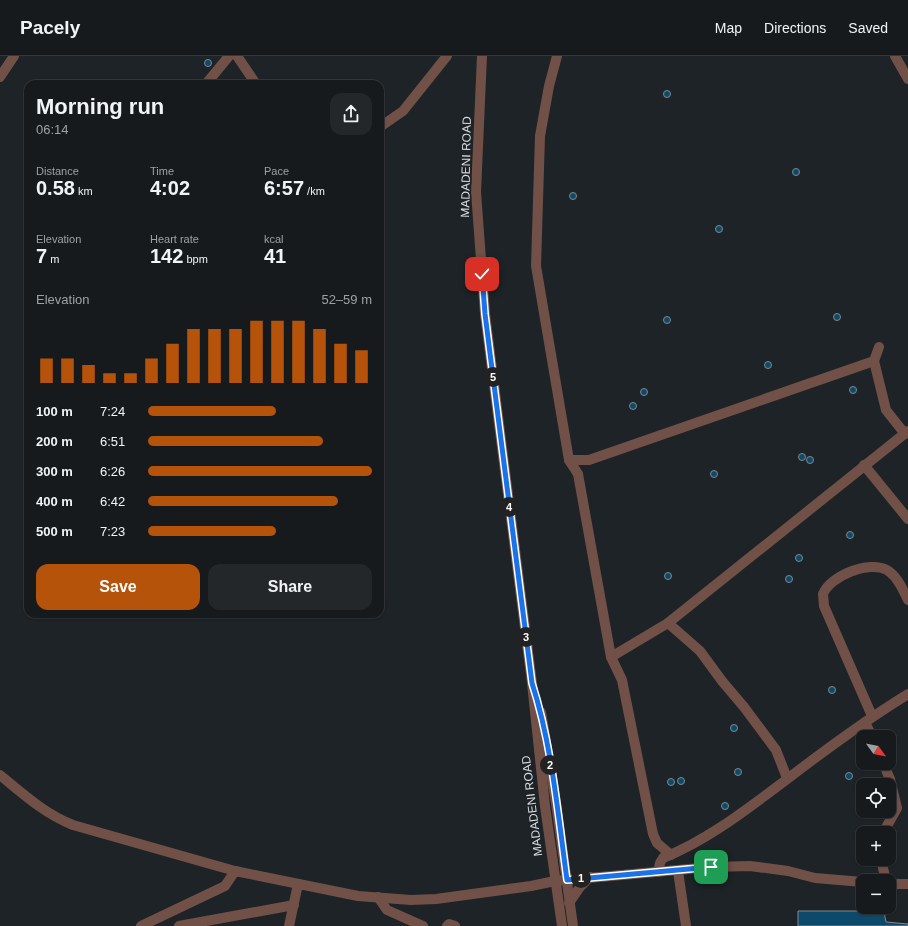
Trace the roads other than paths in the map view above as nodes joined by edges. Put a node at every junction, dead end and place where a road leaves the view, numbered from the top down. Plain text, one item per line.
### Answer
1 (14, 56) edge
2 (229, 56) edge
3 (237, 56) edge
4 (447, 56) edge
5 (482, 56) edge
6 (557, 56) edge
7 (895, 56) edge
8 (0, 77) edge
9 (209, 80) edge
10 (253, 80) edge
11 (908, 80) edge
12 (384, 124) edge
13 (879, 347) dead end
14 (874, 361) junction
15 (906, 432) edge
16 (569, 460) junction
17 (589, 460) junction
18 (864, 465) junction
19 (578, 474) junction
20 (908, 519) edge
21 (908, 600) edge
22 (668, 623) junction
23 (611, 657) junction
24 (532, 683) junction
25 (908, 694) edge
26 (869, 719) junction
27 (871, 730) edge
28 (886, 770) edge
29 (0, 775) edge
30 (787, 778) junction
31 (887, 826) edge
32 (671, 855) junction
33 (235, 871) junction
34 (678, 871) junction
35 (658, 872) junction
36 (590, 877) junction
37 (567, 880) junction
38 (555, 881) junction
39 (856, 881) edge
40 (298, 884) junction
41 (896, 884) edge
42 (908, 884) edge
43 (378, 897) junction
44 (569, 903) junction
45 (294, 905) junction
46 (141, 926) edge
47 (179, 926) edge
48 (288, 926) edge
49 (423, 926) edge
50 (447, 926) edge
51 (455, 926) edge
52 (562, 926) edge
53 (573, 926) edge
54 (686, 926) edge

1 - 8 street
2 - 9 street
3 - 10 street
4 - 12 street
5 - 24 street, MADADENI ROAD
6 - 16 street
7 - 11 street
13 - 14 street
14 - 15 street
14 - 17 street
15 - 18 street
16 - 17 street
16 - 19 street
17 - 19 street
18 - 20 street
18 - 22 street
19 - 23 street
21 - 26 street
22 - 23 street
22 - 30 street
23 - 32 street
24 - 37 street, MADADENI ROAD
24 - 38 street, MADADENI ROAD
25 - 26 street
26 - 27 street
26 - 30 street
28 - 31 street
29 - 33 street
30 - 32 street
32 - 35 street
33 - 40 street
33 - 46 street
34 - 35 street
34 - 39 street
34 - 54 street
35 - 36 street
36 - 37 street
36 - 44 street
37 - 38 street
37 - 44 street, MADADENI ROAD
38 - 43 street
38 - 52 street, MADADENI ROAD
40 - 43 street
40 - 45 street
41 - 42 street
43 - 49 street
44 - 53 street, MADADENI ROAD
45 - 47 street
45 - 48 street
50 - 51 street

